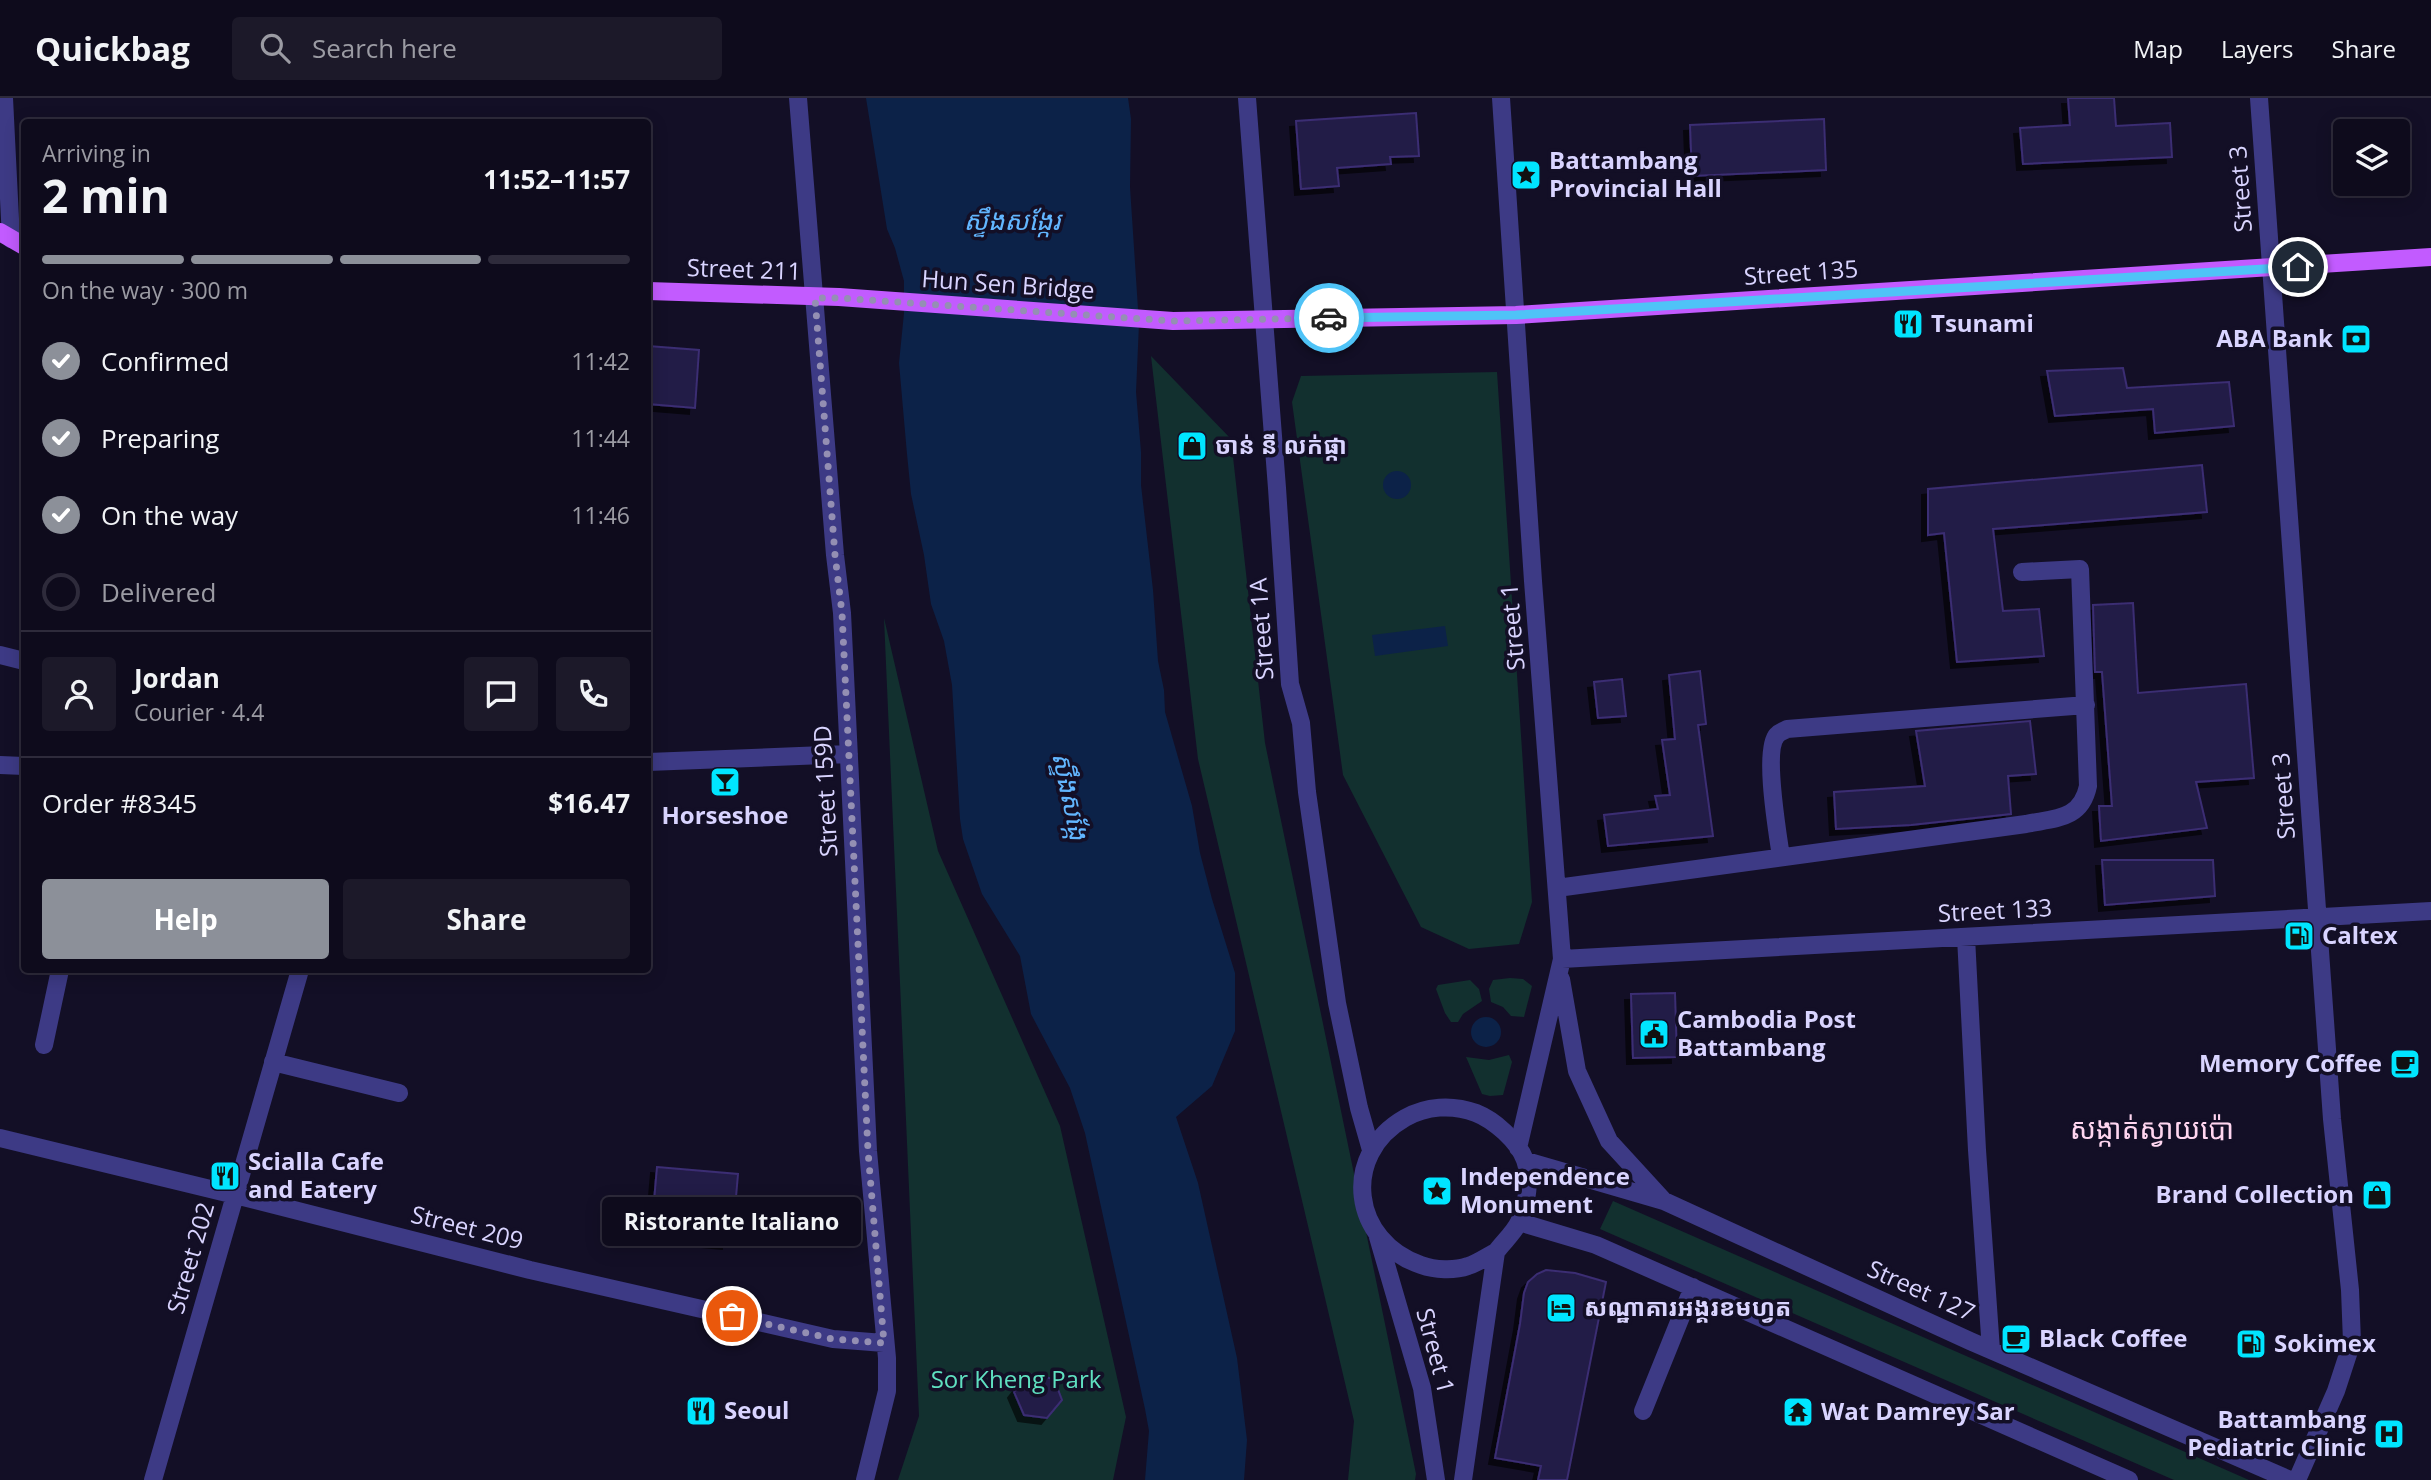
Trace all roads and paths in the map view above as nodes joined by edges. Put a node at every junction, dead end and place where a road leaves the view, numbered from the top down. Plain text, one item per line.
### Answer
1 (4, 98) edge
2 (798, 98) edge
3 (1247, 98) edge
4 (1501, 98) edge
5 (2259, 98) edge
6 (12, 239) edge
7 (2431, 257) edge
8 (2271, 269) junction
9 (651, 291) edge
10 (815, 298) junction
11 (839, 298) joint
12 (1516, 315) junction
13 (1264, 319) junction
14 (1173, 321) joint
15 (2022, 572) dead end
16 (0, 655) edge
17 (21, 660) edge
18 (2086, 705) junction
19 (849, 754) junction
20 (651, 762) edge
21 (0, 765) edge
22 (21, 766) edge
23 (1781, 857) junction
24 (1557, 888) junction
25 (2431, 911) edge
26 (2318, 918) junction
27 (1966, 937) junction
28 (1560, 964) junction
29 (59, 973) edge
30 (299, 973) edge
31 (44, 1045) dead end
32 (273, 1062) junction
33 (399, 1093) dead end
34 (0, 1138) edge
35 (1371, 1150) junction
36 (1522, 1154) junction
37 (235, 1195) junction
38 (1664, 1201) junction
39 (1519, 1222) junction
40 (1378, 1237) junction
41 (1496, 1252) junction
42 (1693, 1287) junction
43 (884, 1343) junction
44 (1991, 1350) junction
45 (1643, 1411) dead end
46 (153, 1480) edge
47 (865, 1480) edge
48 (1436, 1480) edge
49 (1463, 1480) edge
50 (2129, 1480) edge
51 (2290, 1480) edge
52 (2297, 1480) edge

1 - 6 street
2 - 10 street, Street 159D
3 - 13 street, Street 1A
4 - 12 street, Street 1
5 - 8 street, Street 3
7 - 8 main road, Street 135
8 - 12 main road, Street 135
8 - 26 street, Street 3
9 - 10 main road, Street 211
10 - 11 main road, Street 211
10 - 19 street, Street 159D
11 - 14 main road, Hun Sen Bridge
12 - 13 main road, Street 135
12 - 24 street, Street 1
13 - 14 main road, Street 135
13 - 35 street, Street 1A
15 - 18 street
16 - 17 street
18 - 23 street
18 - 23 street
19 - 20 street
19 - 43 street, Street 159D
21 - 22 street
23 - 24 street
24 - 28 street, Street 1
25 - 26 street, Street 133
26 - 27 street, Street 133
26 - 52 street, Street 3
27 - 28 street, Street 133
27 - 44 street
28 - 36 street, Street 1
28 - 38 street
29 - 31 street
30 - 32 street, Street 202
32 - 33 street
32 - 37 street, Street 202
34 - 37 street, Street 209
35 - 36 street
35 - 40 street
36 - 38 street, Street 127
36 - 39 street
37 - 43 street, Street 209
37 - 46 street, Street 202
38 - 44 street, Street 127
39 - 41 street
39 - 42 street
40 - 41 street
40 - 48 street, Street 1
41 - 49 street, Street 1
42 - 45 street
42 - 50 street
43 - 47 street, Street 159D
44 - 51 street, Street 127

